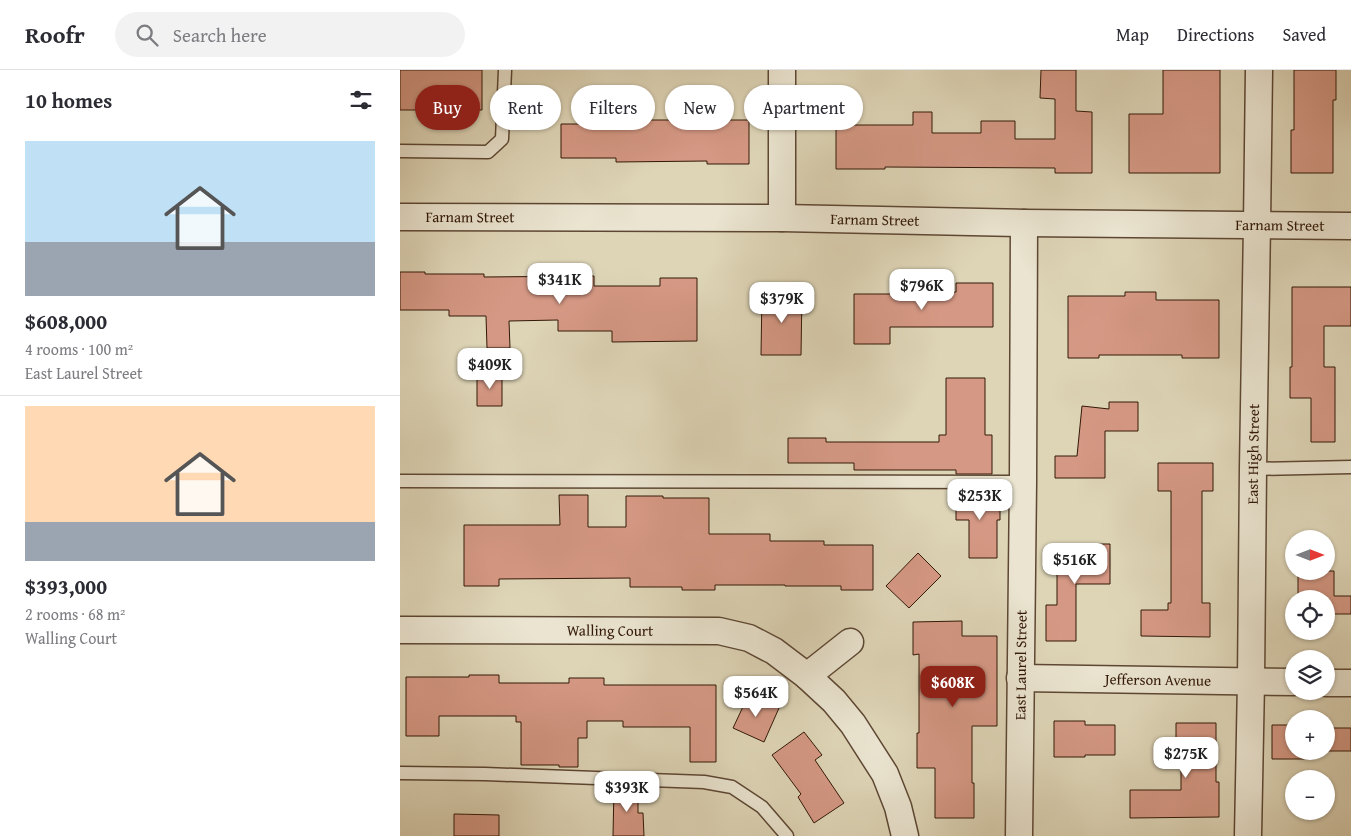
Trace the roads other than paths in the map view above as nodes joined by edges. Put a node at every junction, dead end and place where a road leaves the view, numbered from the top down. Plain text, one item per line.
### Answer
1 (505, 70) edge
2 (782, 70) edge
3 (1259, 70) edge
4 (400, 151) edge
5 (400, 217) edge
6 (782, 218) junction
7 (1024, 223) junction
8 (1257, 224) junction
9 (1351, 226) edge
10 (1351, 467) edge
11 (1253, 469) junction
12 (400, 481) edge
13 (1023, 482) junction
14 (400, 630) edge
15 (850, 642) dead end
16 (807, 676) junction
17 (1020, 678) junction
18 (1252, 682) junction
19 (1285, 682) edge
20 (1335, 683) edge
21 (1351, 683) edge
22 (400, 773) edge
23 (787, 836) edge
24 (905, 836) edge
25 (1019, 836) edge
26 (1248, 836) edge

1 - 4 lane
2 - 6 street
3 - 8 street, East High Street
5 - 6 street, Farnam Street
6 - 7 street, Farnam Street
7 - 8 street, Farnam Street
7 - 13 street, East Laurel Street
8 - 9 street, Farnam Street
8 - 11 street, East High Street
10 - 11 lane
11 - 18 street, East High Street
12 - 13 lane
13 - 17 street, East Laurel Street
14 - 16 street, Walling Court
15 - 16 street
16 - 24 street, Walling Court
17 - 18 street, Jefferson Avenue
17 - 25 street, East Laurel Street
18 - 19 street, Jefferson Avenue
18 - 26 street, East High Street
20 - 21 street
22 - 23 lane

